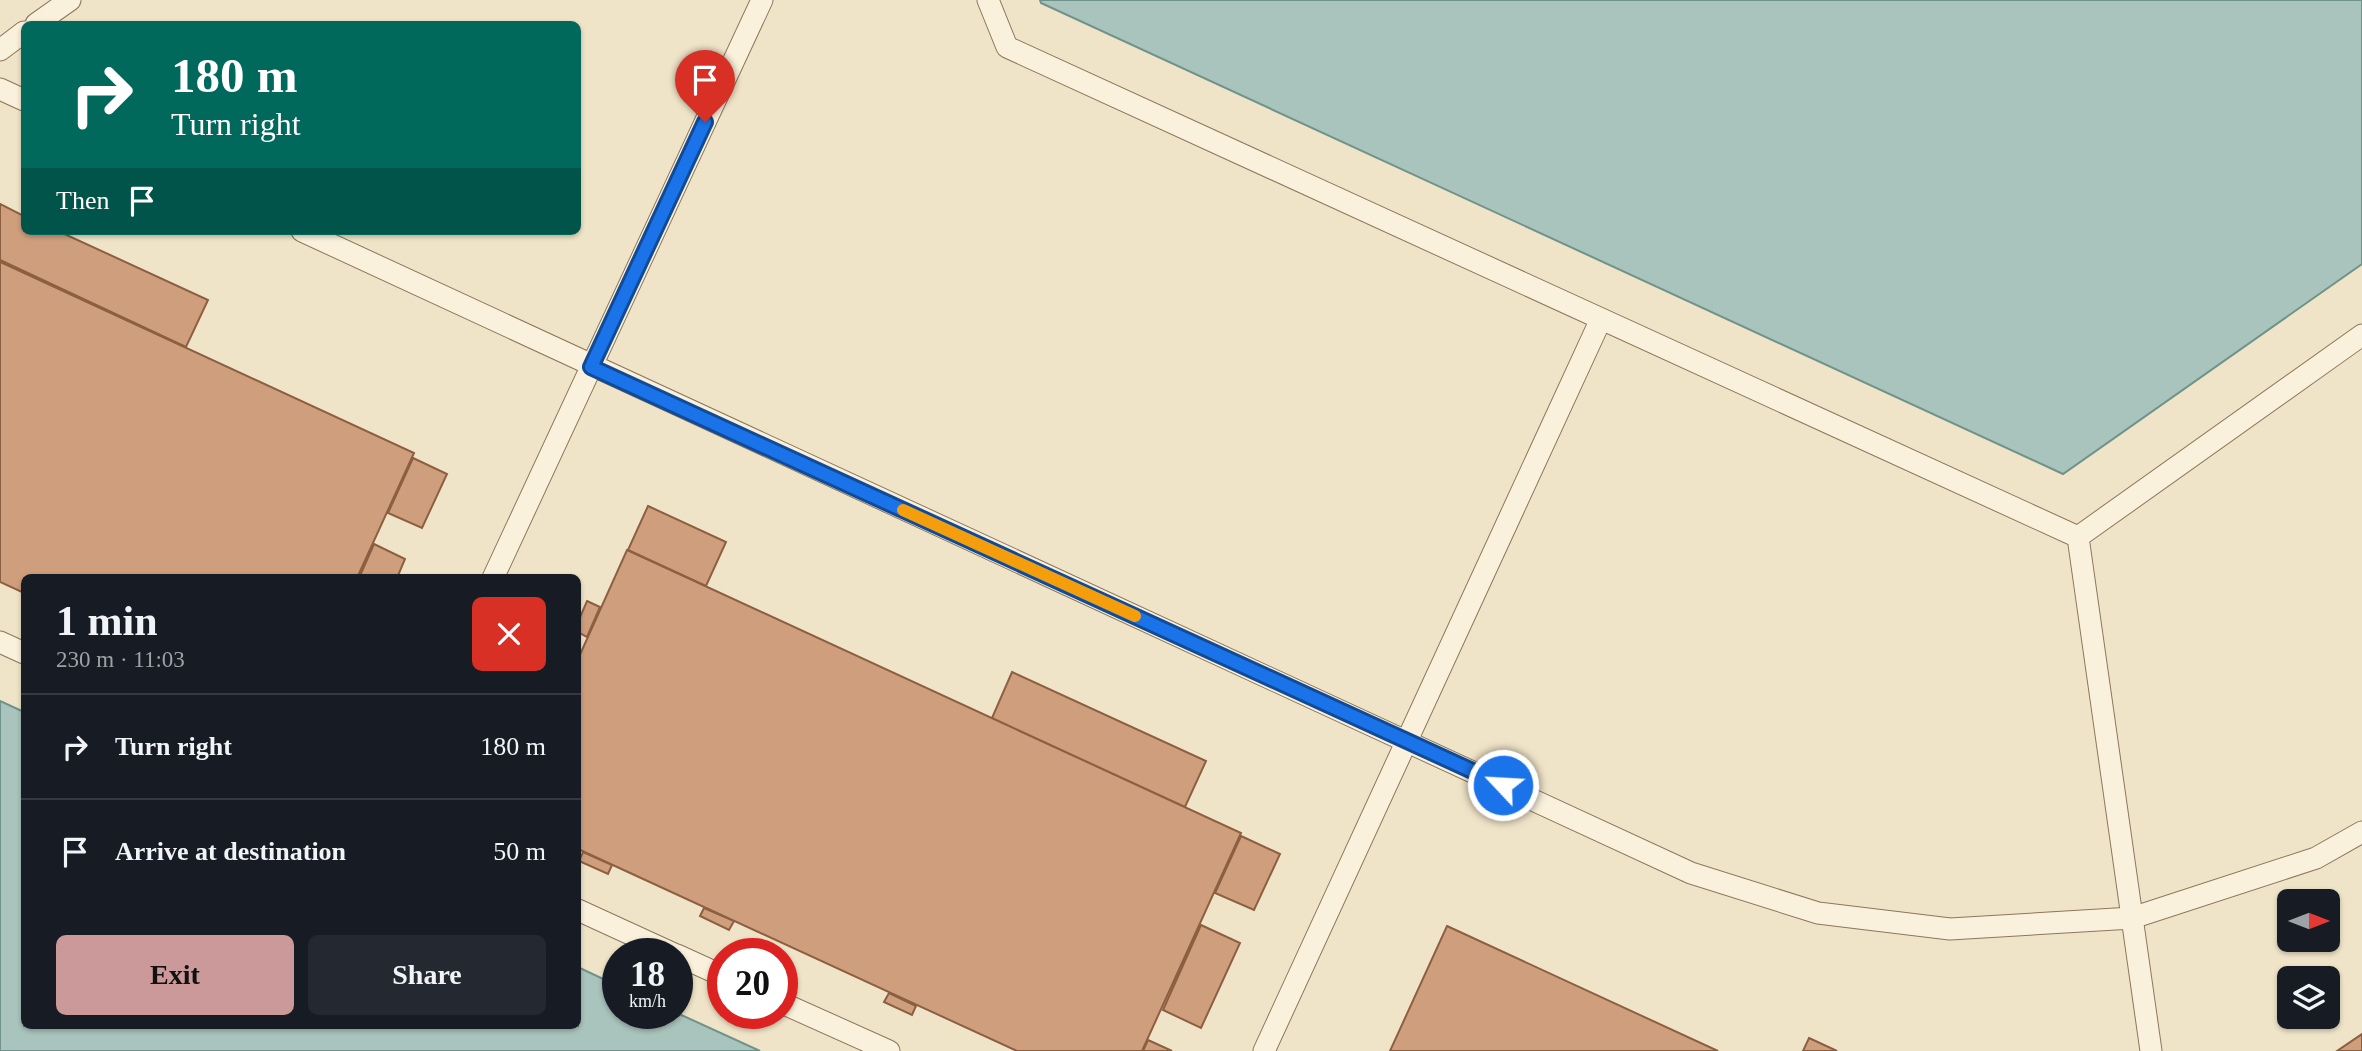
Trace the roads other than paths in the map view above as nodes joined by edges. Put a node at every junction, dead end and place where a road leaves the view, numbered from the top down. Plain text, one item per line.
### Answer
1 (70, 0) edge
2 (762, 0) edge
3 (988, 0) edge
4 (40, 21) edge
5 (21, 34) edge
6 (0, 50) edge
7 (0, 89) edge
8 (21, 99) edge
9 (310, 235) edge
10 (1601, 319) junction
11 (2362, 335) edge
12 (591, 367) junction
13 (2078, 537) junction
14 (495, 574) edge
15 (0, 642) edge
16 (21, 652) edge
17 (1408, 741) junction
18 (2362, 832) edge
19 (581, 911) edge
20 (2132, 918) junction
21 (639, 938) edge
22 (798, 1010) edge
23 (889, 1051) edge
24 (1264, 1051) edge
25 (2151, 1051) edge

1 - 4 lane
2 - 12 lane
3 - 10 lane
5 - 6 lane
7 - 8 lane
9 - 12 lane
10 - 13 lane
10 - 17 lane
11 - 13 lane
12 - 14 lane
12 - 17 lane
13 - 20 lane
15 - 16 lane
17 - 20 lane
17 - 24 lane
18 - 20 lane
19 - 21 lane
20 - 25 lane
22 - 23 lane

